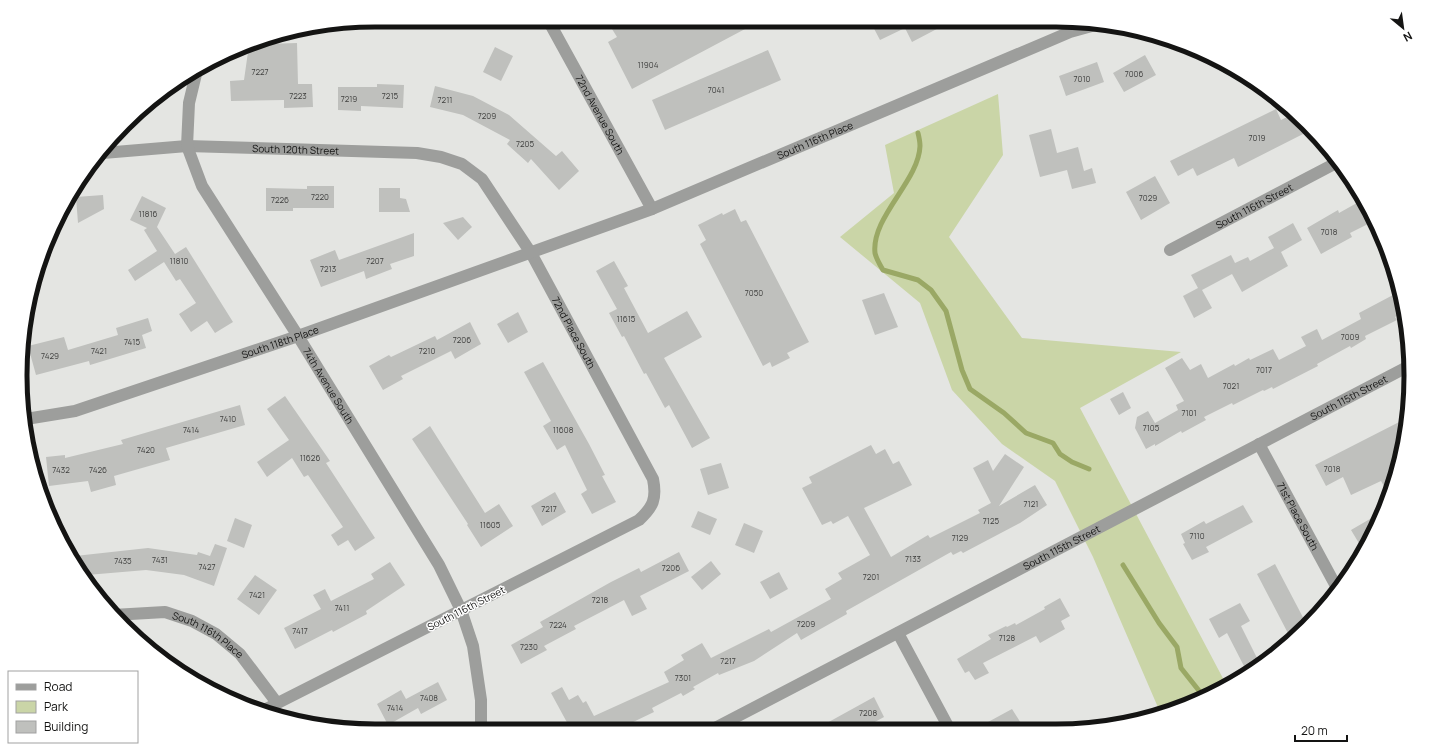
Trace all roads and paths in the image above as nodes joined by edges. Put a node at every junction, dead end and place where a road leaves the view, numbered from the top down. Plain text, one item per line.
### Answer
1 (552, 27) edge
2 (1085, 29) edge
3 (195, 78) edge
4 (187, 146) junction
5 (108, 153) edge
6 (1333, 165) edge
7 (482, 178) joint
8 (652, 209) junction
9 (1170, 250) dead end
10 (531, 253) junction
11 (298, 336) junction
12 (1404, 369) edge
13 (30, 418) edge
14 (1259, 444) junction
15 (656, 492) joint
16 (1335, 584) edge
17 (461, 610) junction
18 (122, 614) edge
19 (898, 633) junction
20 (277, 703) junction
21 (269, 708) edge
22 (481, 724) edge
23 (723, 724) edge
24 (948, 724) edge

1 - 8 street, 72nd Avenue South
2 - 8 street, South 116th Place
3 - 4 street, 74th Avenue South
4 - 5 street, South 120th Street
4 - 7 street, South 120th Street
4 - 11 street, 74th Avenue South
6 - 9 street, South 116th Street
7 - 10 street, 72nd Place South
8 - 10 street, South 116th Place
10 - 11 street, South 118th Place
10 - 15 street, 72nd Place South
11 - 13 street, South 118th Place
11 - 17 street, 74th Avenue South
12 - 14 street, South 115th Street
14 - 16 street, 71st Place South
14 - 19 street, South 115th Street
15 - 17 street, South 116th Street
17 - 20 street, South 116th Street
17 - 22 street, 74th Avenue South
18 - 20 street, South 116th Place
19 - 23 street, South 115th Street
19 - 24 street
20 - 21 street, South 116th Street

